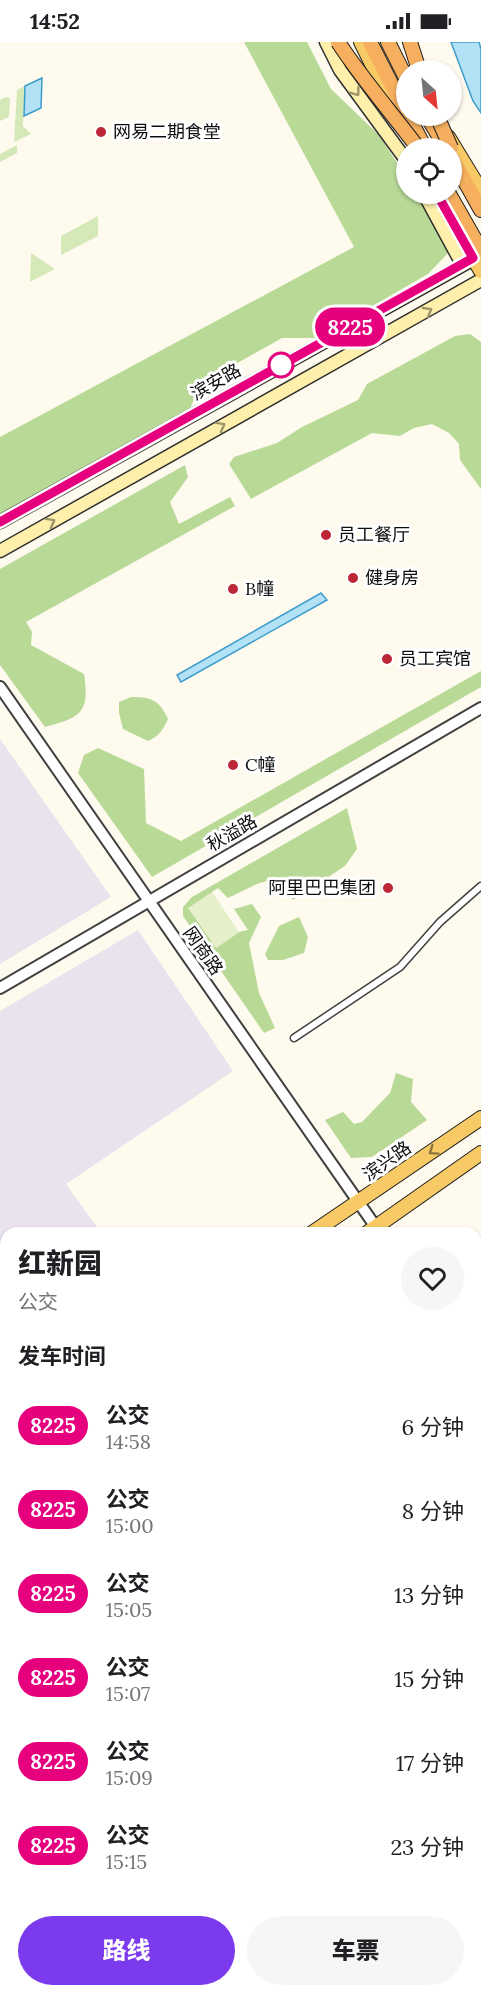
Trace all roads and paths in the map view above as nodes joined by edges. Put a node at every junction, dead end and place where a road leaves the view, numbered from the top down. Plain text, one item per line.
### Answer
1 (326, 42) edge
2 (338, 42) edge
3 (363, 42) edge
4 (388, 42) edge
5 (395, 42) edge
6 (410, 42) edge
7 (397, 60) edge
8 (405, 60) edge
9 (416, 60) edge
10 (379, 80) junction
11 (396, 96) edge
12 (442, 126) edge
13 (409, 138) edge
14 (411, 138) edge
15 (396, 146) joint
16 (462, 176) edge
17 (462, 177) edge
18 (464, 181) junction
19 (481, 191) edge
20 (432, 204) edge
21 (443, 204) edge
22 (453, 204) edge
23 (481, 210) edge
24 (474, 257) edge
25 (481, 271) edge
26 (481, 280) edge
27 (0, 522) edge
28 (0, 551) edge
29 (0, 687) edge
30 (481, 708) edge
31 (481, 886) edge
32 (148, 901) junction
33 (0, 988) edge
34 (294, 1038) dead end
35 (481, 1118) edge
36 (481, 1153) edge
37 (358, 1203) junction
38 (321, 1227) edge
39 (372, 1227) edge
40 (379, 1227) edge

1 -> 15 main road
2 - 13 highway, bridge
3 - 10 main road
3 - 11 highway
4 - 7 highway
5 - 8 main road
6 - 9 highway
10 - 14 main road
10 - 15 main road
12 - 19 main road
16 - 18 highway
17 - 18 highway
18 - 23 highway
20 - 24 main road
21 - 24 main road
22 - 24 highway
24 - 25 main road
24 - 27 main road, 滨安路
28 -> 26 main road
29 - 32 street, 网商路
30 - 32 street, 秋溢路
31 - 34 street
32 - 33 street, 秋溢路
32 - 37 street, 网商路
35 -> 37 main road, 滨兴路
36 - 40 main road
37 - 38 main road, 滨兴路
37 - 39 street, 网商路

